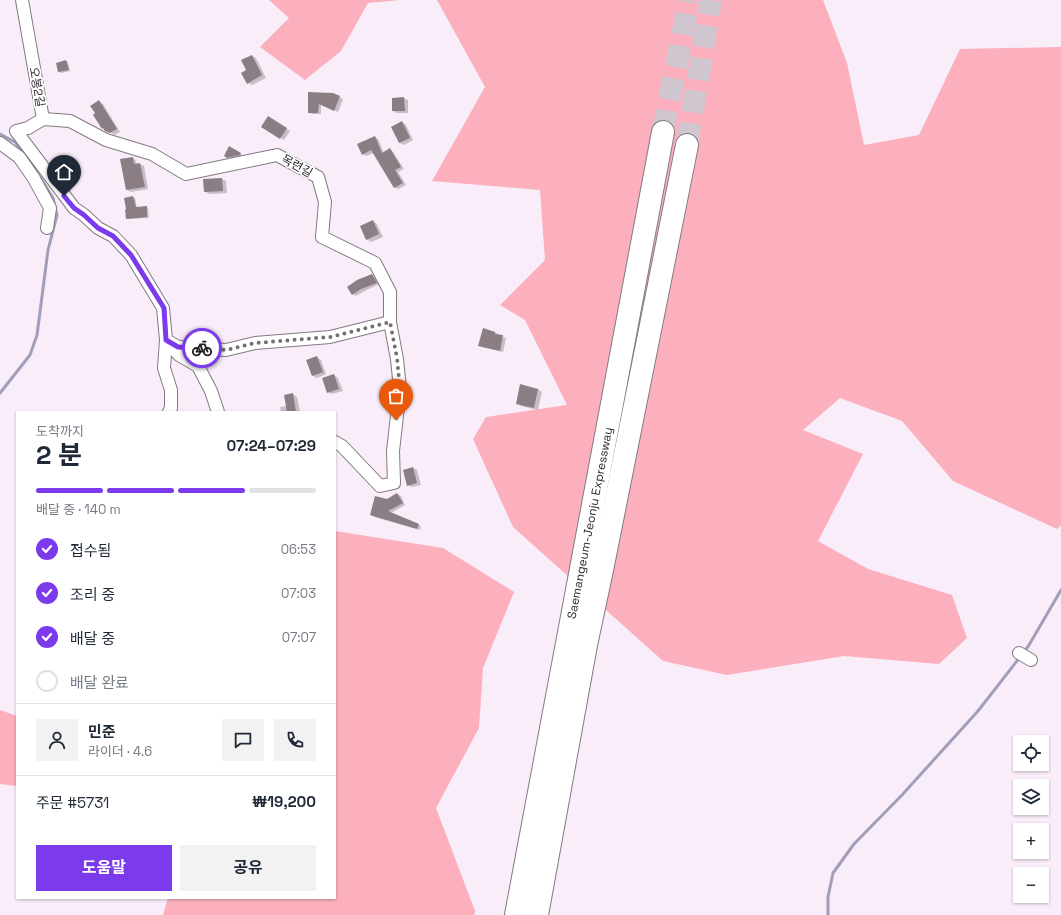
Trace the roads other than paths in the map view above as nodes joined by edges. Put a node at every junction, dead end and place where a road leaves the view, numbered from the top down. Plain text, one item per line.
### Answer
1 (22, 0) edge
2 (43, 119) junction
3 (662, 132) tunnel mouth
4 (8, 140) edge
5 (687, 146) tunnel mouth
6 (47, 228) dead end
7 (390, 322) junction
8 (166, 340) junction
9 (170, 411) edge
10 (218, 411) edge
11 (336, 443) edge
12 (577, 641) junction
13 (516, 915) edge
14 (537, 915) edge

1 - 2 street, 오봉2길
2 - 4 street, 오봉2길
2 - 7 street, 목련길
3 - 12 highway, Saemangeum-Jeonju Expressway
4 - 6 street
4 - 8 street
5 - 12 highway, Saemangeum-Jeonju Expressway
7 - 8 street
7 - 11 street, 목련길
8 - 9 street
8 - 10 street
12 - 13 highway, Saemangeum-Jeonju Expressway
12 - 14 highway, Saemangeum-Jeonju Expressway

